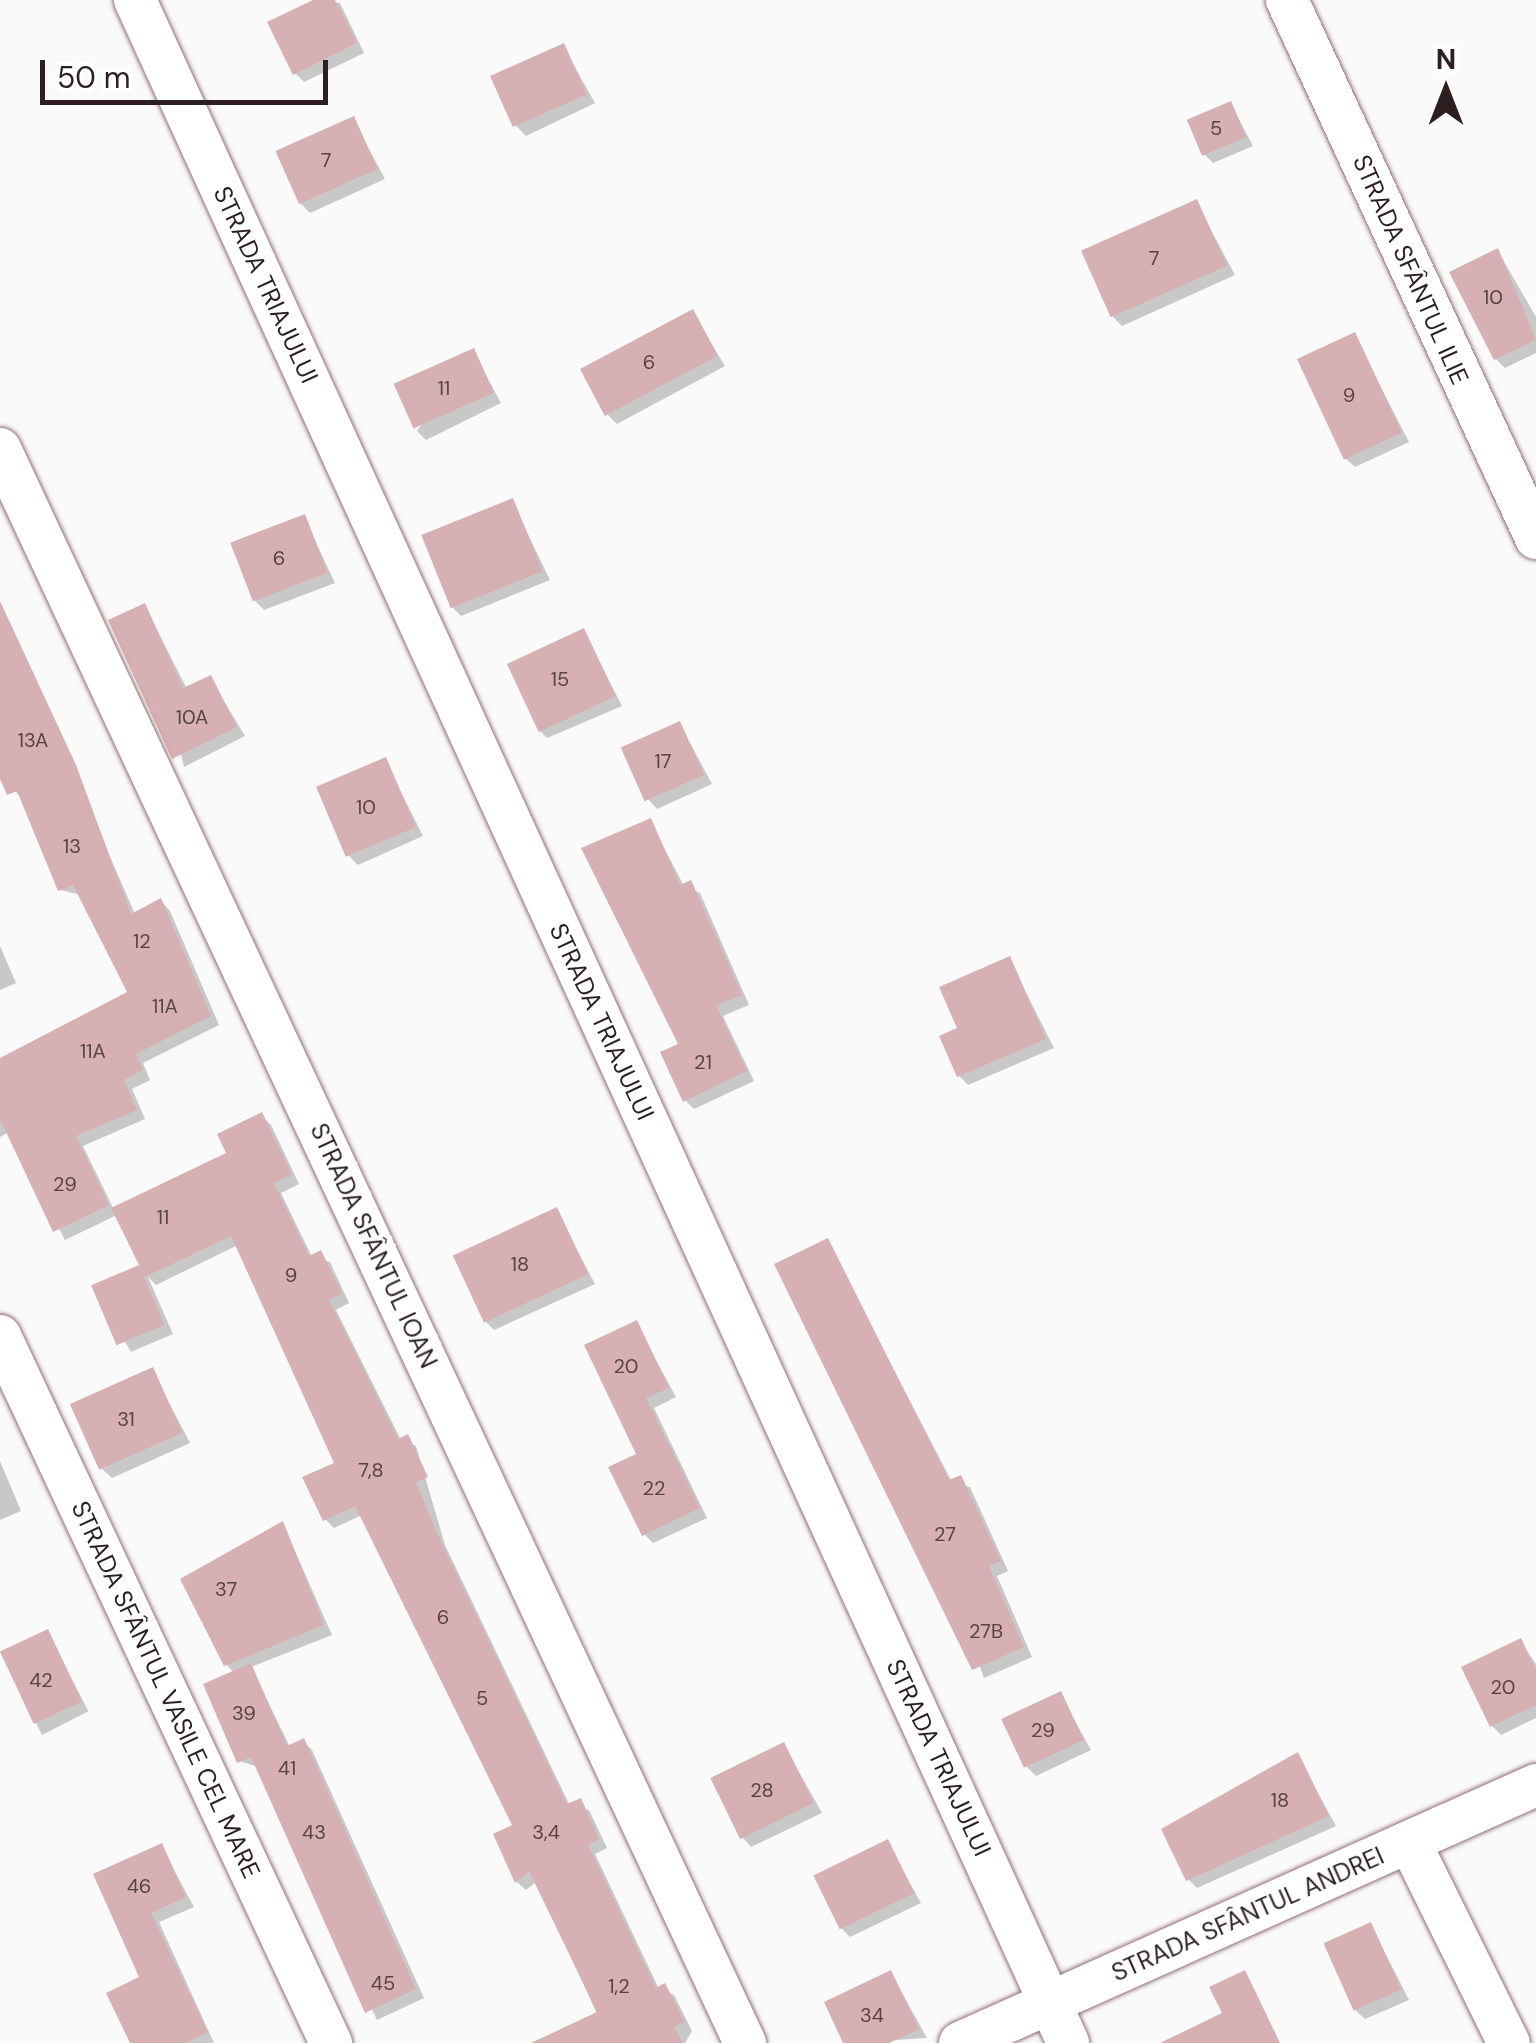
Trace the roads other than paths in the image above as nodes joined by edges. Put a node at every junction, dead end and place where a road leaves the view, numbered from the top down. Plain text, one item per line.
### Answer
1 (135, 0) edge
2 (1288, 0) edge
3 (0, 448) edge
4 (1536, 538) edge
5 (0, 1336) edge
6 (1536, 1785) edge
7 (1410, 1843) junction
8 (1050, 2003) junction
9 (331, 2043) edge
10 (745, 2043) edge
11 (960, 2043) edge
12 (1068, 2043) edge
13 (1509, 2043) edge

1 - 8 street, STRADA TRIAJULUI
2 - 4 street, STRADA SFÂNTUL ILIE
3 - 10 street, STRADA SFÂNTUL IOAN
5 - 9 street, STRADA SFÂNTUL VASILE CEL MARE
6 - 7 street, STRADA SFÂNTUL ANDREI
7 - 8 street, STRADA SFÂNTUL ANDREI
7 - 13 street
8 - 11 street, STRADA SFÂNTUL ANDREI
8 - 12 street, STRADA TRIAJULUI

